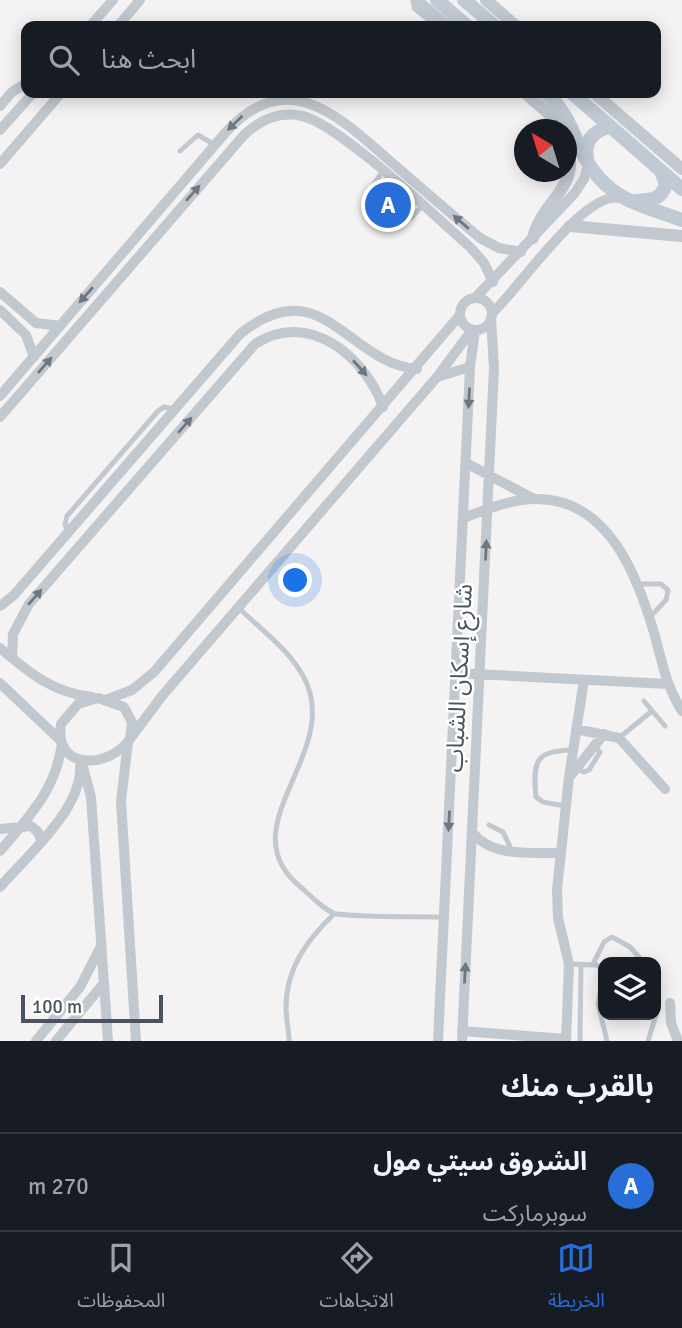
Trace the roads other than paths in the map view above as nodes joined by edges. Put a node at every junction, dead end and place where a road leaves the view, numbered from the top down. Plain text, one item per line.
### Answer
1 (113, 0) edge
2 (140, 0) edge
3 (415, 0) edge
4 (437, 0) edge
5 (464, 0) edge
6 (486, 0) edge
7 (94, 21) edge
8 (122, 21) edge
9 (430, 21) edge
10 (441, 21) edge
11 (461, 21) edge
12 (489, 21) edge
13 (510, 21) edge
14 (21, 87) edge
15 (29, 98) edge
16 (57, 98) edge
17 (531, 98) edge
18 (550, 98) edge
19 (575, 98) edge
20 (577, 98) edge
21 (599, 98) edge
22 (0, 106) edge
23 (565, 113) junction
24 (552, 119) edge
25 (609, 127) junction
26 (0, 130) edge
27 (215, 145) junction
28 (180, 151) dead end
29 (589, 163) junction
30 (0, 164) edge
31 (682, 169) edge
32 (660, 170) junction
33 (382, 172) junction
34 (566, 182) edge
35 (682, 189) edge
36 (627, 201) junction
37 (567, 202) junction
38 (422, 206) junction
39 (581, 214) junction
40 (682, 220) edge
41 (570, 226) junction
42 (682, 236) edge
43 (533, 238) junction
44 (521, 252) junction
45 (493, 282) junction
46 (0, 292) edge
47 (475, 298) junction
48 (0, 310) edge
49 (460, 315) junction
50 (491, 316) junction
51 (60, 326) junction
52 (473, 330) junction
53 (34, 357) junction
54 (470, 367) junction
55 (417, 369) junction
56 (437, 376) junction
57 (0, 396) edge
58 (383, 407) junction
59 (0, 417) edge
60 (466, 463) junction
61 (489, 477) junction
62 (534, 499) junction
63 (488, 510) junction
64 (463, 518) junction
65 (637, 584) junction
66 (0, 606) edge
67 (239, 608) junction
68 (649, 618) junction
69 (0, 648) edge
70 (12, 658) junction
71 (456, 673) junction
72 (480, 674) junction
73 (584, 680) junction
74 (0, 683) edge
75 (668, 684) junction
76 (103, 699) junction
77 (644, 702) dead end
78 (652, 711) junction
79 (682, 711) edge
80 (665, 726) dead end
81 (576, 729) junction
82 (604, 734) junction
83 (619, 738) junction
84 (129, 740) junction
85 (61, 742) junction
86 (573, 750) junction
87 (81, 760) junction
88 (573, 772) junction
89 (665, 789) dead end
90 (565, 807) junction
91 (489, 825) dead end
92 (22, 826) junction
93 (0, 829) edge
94 (472, 832) junction
95 (41, 840) junction
96 (0, 851) edge
97 (512, 851) junction
98 (561, 853) junction
99 (0, 887) edge
100 (334, 914) junction
101 (444, 917) junction
102 (101, 945) junction
103 (639, 957) edge
104 (575, 964) junction
105 (593, 964) junction
106 (598, 968) edge
107 (104, 983) junction
108 (670, 1003) dead end
109 (60, 1013) junction
110 (602, 1020) edge
111 (655, 1020) edge
112 (71, 1023) junction
113 (462, 1036) edge
114 (566, 1040) edge
115 (36, 1041) edge
116 (56, 1041) edge
117 (108, 1041) edge
118 (136, 1041) edge
119 (289, 1041) edge
120 (438, 1041) edge
121 (580, 1041) edge
122 (607, 1041) edge
123 (648, 1041) edge
124 (678, 1041) edge

1 - 7 street
2 - 8 street
3 - 9 lane
3 - 10 street
4 - 11 main road
5 - 12 main road
6 - 13 street
14 - 22 street
15 - 26 street
16 - 30 street
17 - 24 street
18 - 23 main road
19 - 23 main road
20 - 25 main road
21 - 31 street
23 - 29 main road
25 - 29 main road
25 - 32 main road
27 - 28 lane
44 -> 27 street
27 -> 51 street
29 - 36 main road
29 - 37 street
32 - 35 main road
32 - 36 main road
33 - 38 street
33 - 38 lane
59 -> 33 street
34 - 43 street
36 - 39 street
36 - 40 main road
37 - 39 street
37 - 43 street
38 - 45 street
39 - 41 street
41 - 42 street
41 - 50 street
43 - 44 street
44 - 45 street
45 - 47 street
46 - 51 street
47 - 49 street
47 - 50 street
48 - 53 street
49 - 52 street
49 - 55 street
50 - 52 street
50 - 61 street, شارع إسكان الشباب
51 - 53 street
52 - 54 street, شارع إسكان الشباب
52 - 56 street
53 - 57 street
54 - 56 street
54 -> 60 street, شارع إسكان الشباب
55 - 58 street
55 - 66 street
56 - 67 street
70 -> 58 street
58 - 76 street
60 - 61 street
60 - 64 street, شارع إسكان الشباب
61 - 62 street
61 - 63 street, شارع إسكان الشباب
62 - 63 street
62 - 65 street
63 - 64 street
72 -> 63 street, شارع إسكان الشباب
64 - 71 street, شارع إسكان الشباب
65 - 68 street
65 - 68 lane
67 - 84 street
67 - 100 lane
68 - 75 street
69 - 70 street
70 - 76 street
71 - 72 street
71 -> 101 street, شارع إسكان الشباب
72 - 73 street
72 - 94 street, شارع إسكان الشباب
73 - 75 street
73 - 81 street
74 - 85 street
75 - 79 street
76 - 84 street
76 - 85 street
77 - 78 lane
78 - 80 lane
78 - 83 lane
81 - 82 street
81 - 86 street
82 - 83 street
82 - 88 street
83 - 89 street
84 - 87 street
84 - 118 street
85 - 87 street
85 - 92 street
86 - 88 street
86 - 90 lane
87 - 95 street
87 - 102 street
88 - 90 street
90 - 98 street
91 - 97 lane
92 - 93 street
92 - 95 street
92 - 96 street
94 - 97 street
113 -> 94 street, شارع إسكان الشباب
95 - 99 street
97 - 98 street
98 - 104 street
100 - 101 lane
100 - 119 lane
101 - 120 street, شارع إسكان الشباب
102 - 107 street
102 - 109 street
103 - 105 lane
104 - 105 lane
104 - 114 street
104 - 121 lane
105 - 106 lane
107 - 112 street
107 - 117 street
108 - 124 street
109 - 112 street
109 - 115 street
110 - 122 lane
111 - 123 lane
112 - 116 street
113 - 114 street

